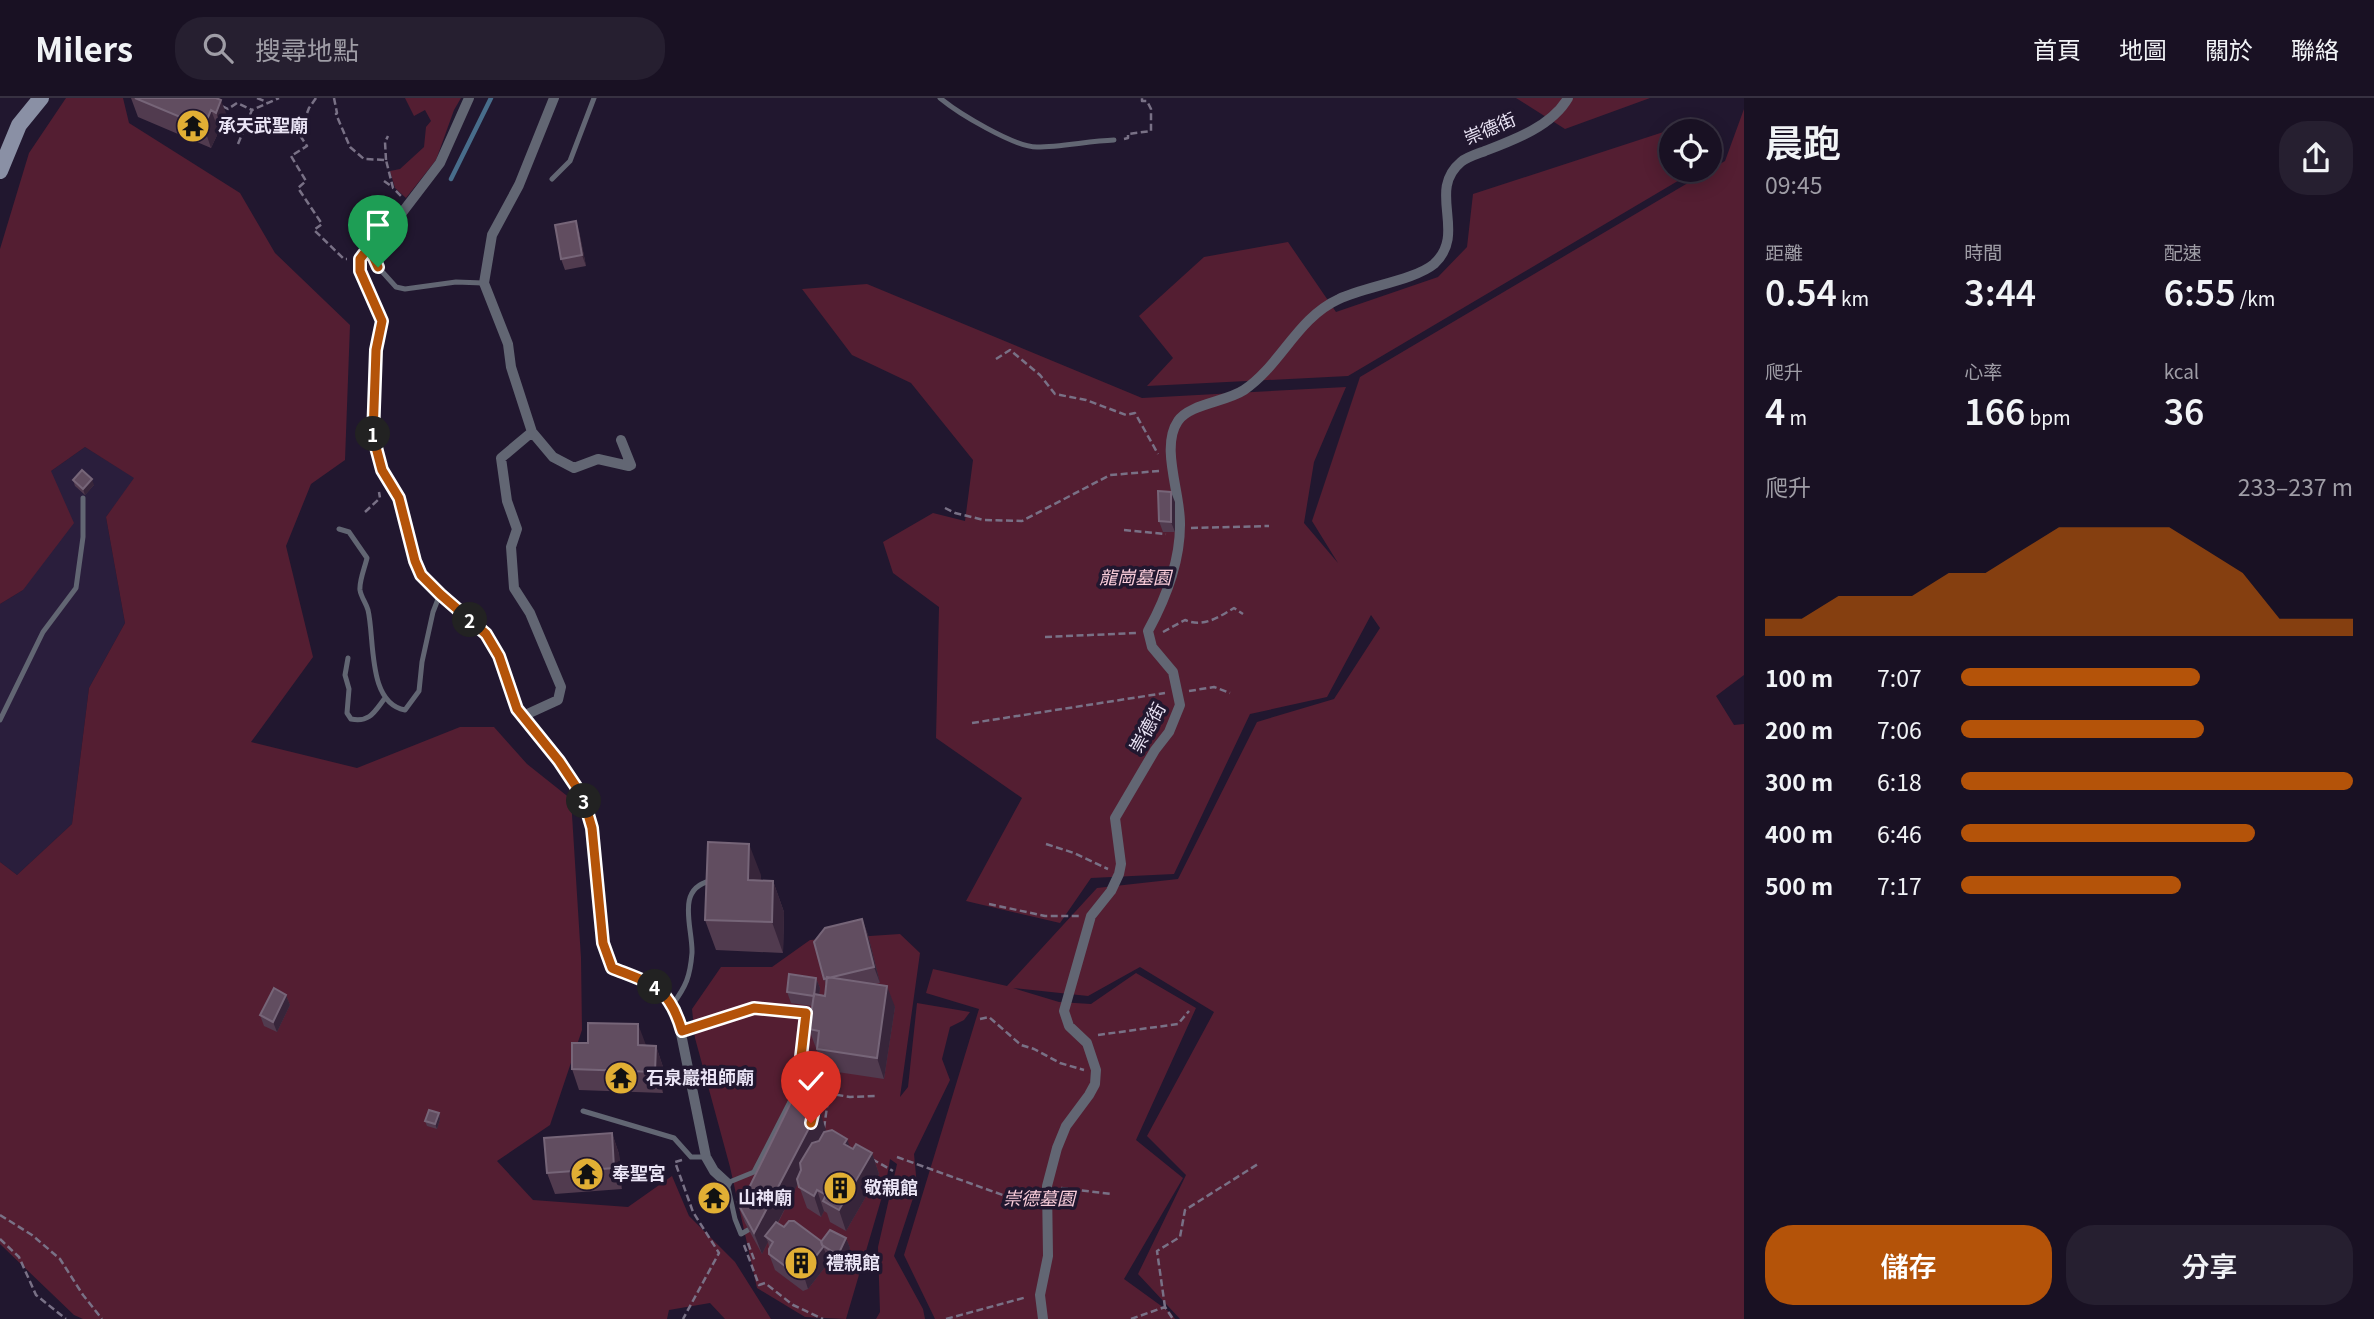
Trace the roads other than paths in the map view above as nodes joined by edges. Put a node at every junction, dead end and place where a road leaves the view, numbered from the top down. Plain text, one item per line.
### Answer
1 (41, 98) edge
2 (469, 98) edge
3 (554, 98) edge
4 (594, 98) edge
5 (940, 98) edge
6 (1568, 98) edge
7 (1114, 140) road end
8 (0, 171) edge
9 (552, 179) dead end
10 (369, 247) junction
11 (484, 283) junction
12 (532, 432) junction
13 (621, 440) dead end
14 (83, 498) dead end
15 (339, 529) dead end
16 (440, 594) junction
17 (348, 658) dead end
18 (385, 698) junction
19 (523, 716) junction
20 (0, 720) edge
21 (719, 880) edge
22 (673, 1004) junction
23 (806, 1013) road end
24 (811, 1087) junction
25 (583, 1111) dead end
26 (811, 1123) edge
27 (706, 1157) junction
28 (727, 1183) junction
29 (748, 1230) edge
30 (1043, 1319) edge

1 - 8 main road
2 - 10 street
3 - 11 street
4 - 9 lane
5 - 7 lane
6 - 30 street, 崇德街
10 - 11 lane
10 - 16 street
11 - 12 street
12 - 13 street
12 - 19 street
14 - 20 lane
15 - 18 lane
16 - 18 lane
16 - 19 street
17 - 18 lane
19 - 22 street
21 - 22 lane
22 - 27 street
23 - 24 lane
24 - 26 lane
24 - 28 lane
25 - 27 lane
27 - 28 street
28 - 29 lane

